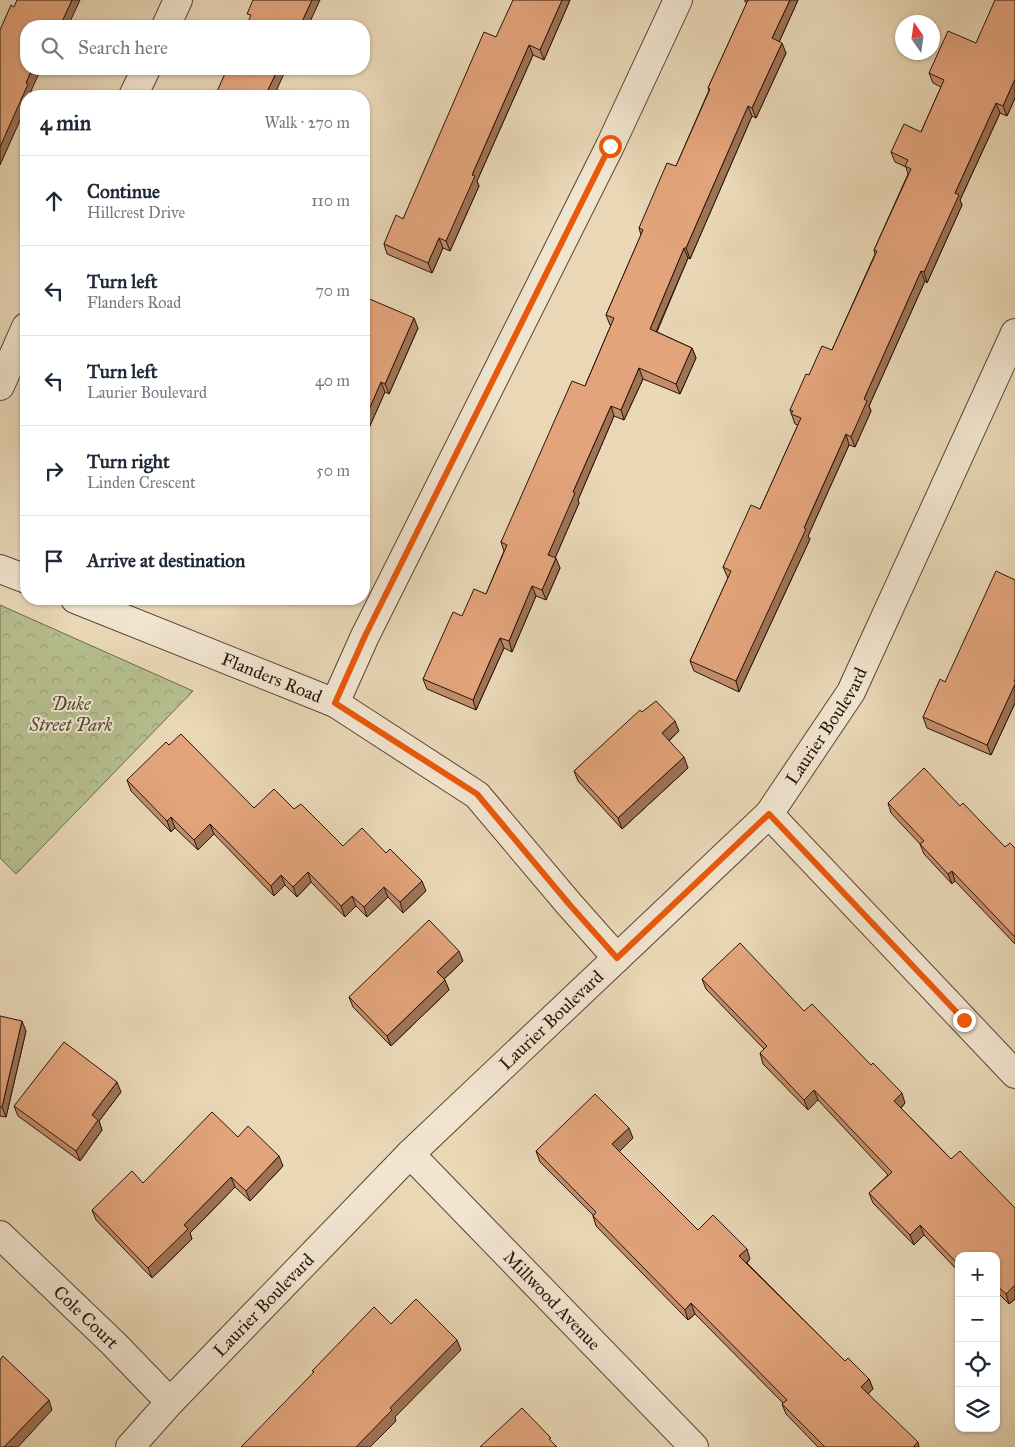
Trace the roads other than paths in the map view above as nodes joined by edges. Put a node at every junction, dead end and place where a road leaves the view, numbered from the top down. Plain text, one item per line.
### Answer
1 (178, 0) edge
2 (678, 0) edge
3 (169, 20) edge
4 (143, 75) edge
5 (136, 90) edge
6 (1015, 333) edge
7 (20, 341) edge
8 (0, 386) edge
9 (0, 569) edge
10 (20, 577) edge
11 (89, 605) edge
12 (335, 703) junction
13 (769, 814) junction
14 (617, 958) junction
15 (1015, 1074) edge
16 (410, 1154) junction
17 (0, 1235) edge
18 (170, 1402) junction
19 (130, 1447) edge
20 (694, 1447) edge

1 - 3 street
2 - 12 street
4 - 5 street
6 - 13 street, Laurier Boulevard
7 - 8 street
9 - 10 street
11 - 12 street, Flanders Road
12 - 14 street, Flanders Road
13 - 14 street, Laurier Boulevard
13 - 15 street
14 - 16 street, Laurier Boulevard
16 - 18 street, Laurier Boulevard
16 - 20 street, Millwood Avenue
17 - 18 street, Cole Court
18 - 19 street, Laurier Boulevard

